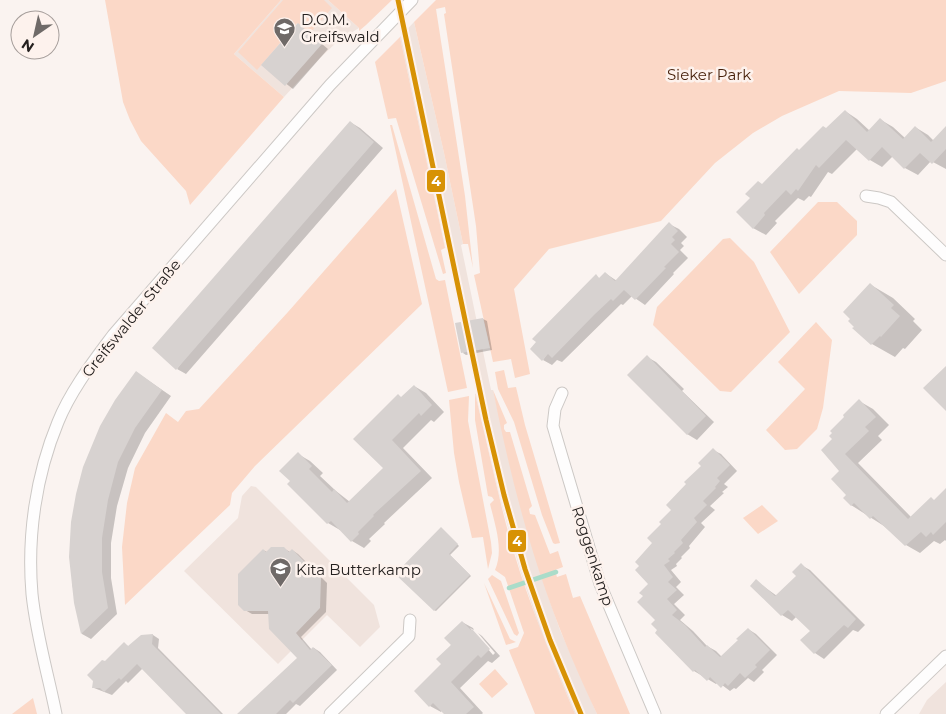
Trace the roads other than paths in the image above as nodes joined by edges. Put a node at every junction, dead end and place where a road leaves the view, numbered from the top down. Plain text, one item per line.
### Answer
1 (412, 0) edge
2 (866, 196) dead end
3 (946, 254) edge
4 (562, 393) dead end
5 (410, 620) dead end
6 (946, 656) edge
7 (56, 714) edge
8 (330, 714) edge
9 (655, 714) edge
10 (887, 714) edge

1 - 7 street, Greifswalder Straße
2 - 3 street
4 - 9 street, Roggenkamp
5 - 8 street
6 - 10 street

